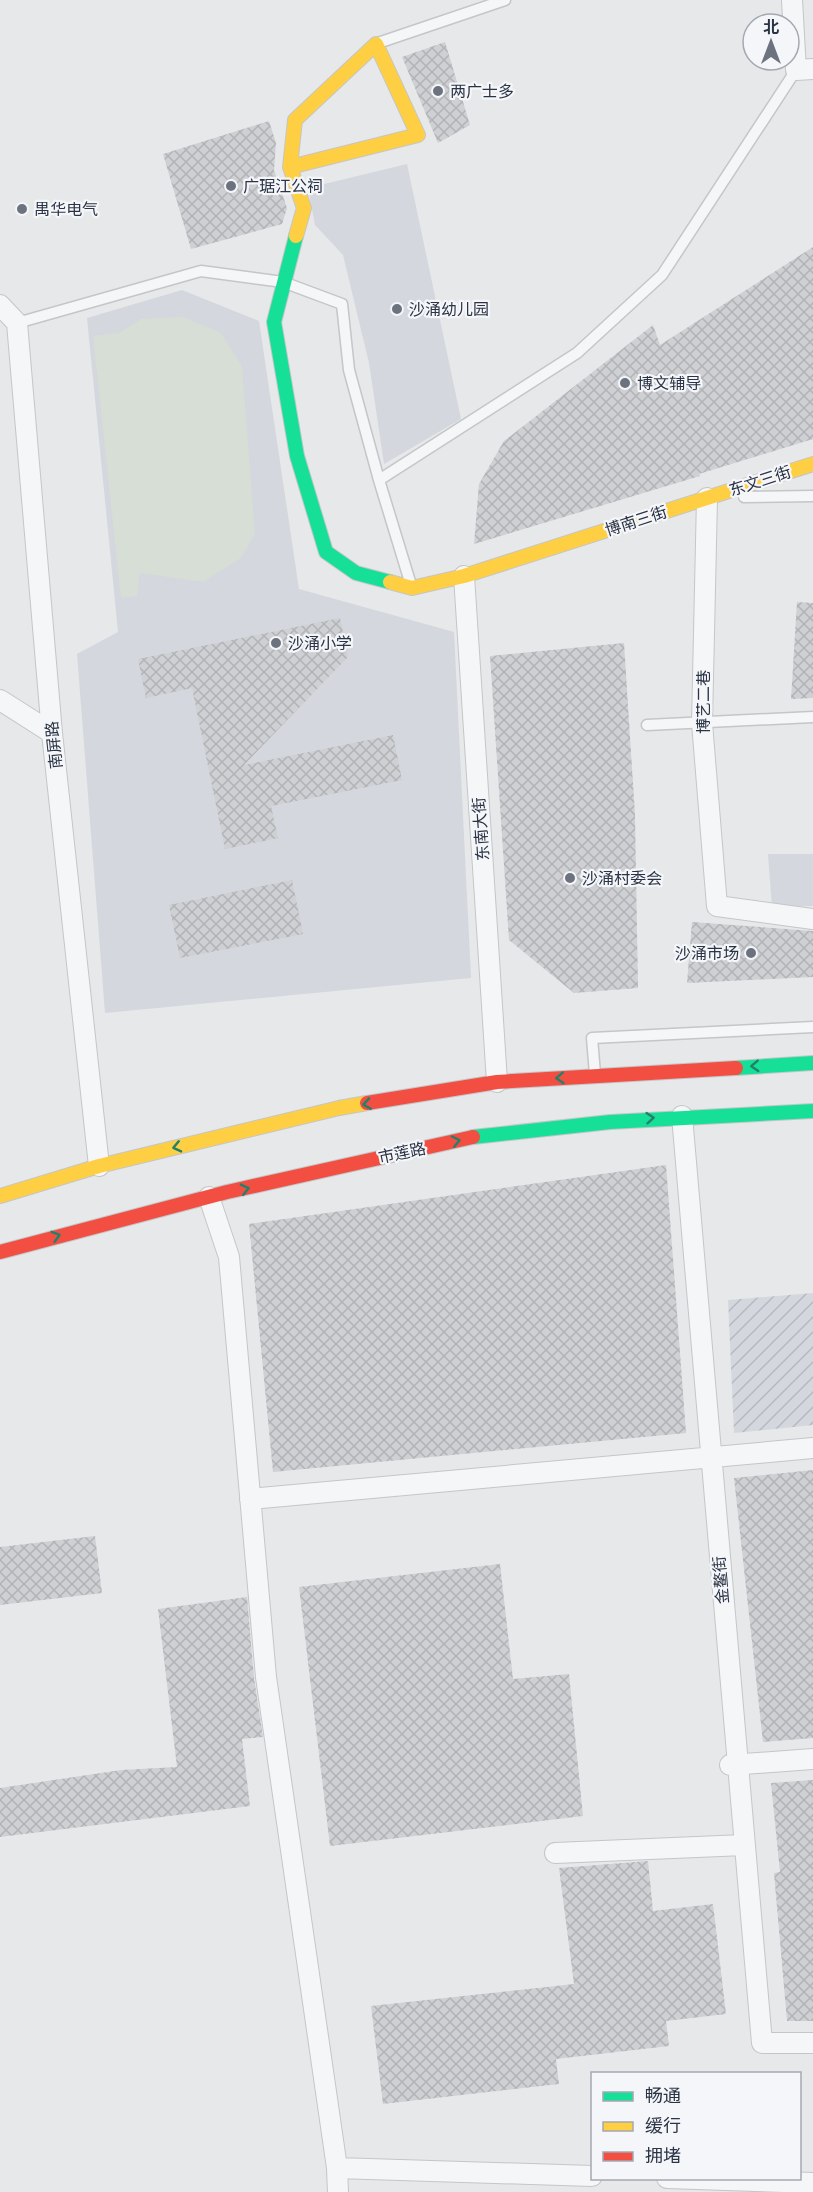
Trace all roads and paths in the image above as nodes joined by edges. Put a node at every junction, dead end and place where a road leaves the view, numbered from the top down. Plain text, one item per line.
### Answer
1 (505, 0) edge
2 (792, 0) edge
3 (376, 44) junction
4 (805, 69) edge
5 (290, 167) junction
6 (283, 282) junction
7 (0, 305) edge
8 (17, 323) junction
9 (813, 464) edge
10 (379, 480) junction
11 (813, 496) edge
12 (707, 498) junction
13 (464, 576) junction
14 (412, 588) junction
15 (0, 700) edge
16 (813, 717) edge
17 (702, 723) junction
18 (647, 725) dead end
19 (52, 733) junction
20 (813, 920) edge
21 (813, 1027) edge
22 (813, 1063) edge
23 (595, 1075) junction
24 (497, 1082) junction
25 (813, 1111) edge
26 (682, 1116) junction
27 (99, 1166) junction
28 (0, 1196) edge
29 (209, 1197) junction
30 (0, 1252) edge
31 (813, 1448) edge
32 (710, 1457) junction
33 (250, 1499) junction
34 (813, 1760) edge
35 (730, 1765) dead end
36 (744, 1845) junction
37 (555, 1853) dead end
38 (813, 2043) edge
39 (337, 2168) junction
40 (591, 2176) edge
41 (725, 2180) edge
42 (813, 2183) edge
43 (338, 2192) edge

1 - 3 lane
2 - 4 street
3 - 5 main road
3 - 5 main road
4 - 10 lane
5 - 6 main road
6 - 8 lane
6 - 10 lane
6 - 14 main road
7 - 8 street
8 - 19 street, 南屏路
9 - 12 main road, 东文三街
10 - 14 lane
11 - 12 lane, 博南三街
12 - 13 main road, 博南三街
12 - 17 lane, 博艺二巷
13 - 14 main road, 博南三街
13 - 24 street, 东南大街
15 - 19 street
16 - 17 lane
17 - 18 lane
17 - 20 lane, 博艺二巷
19 - 27 street, 南屏路
21 - 23 lane
22 -> 23 main road
23 -> 24 main road
24 -> 27 main road
25 - 26 main road, 市莲路
29 -> 26 main road, 市莲路
26 - 32 street, 金鳌街
27 - 28 main road
30 -> 29 main road, 市莲路
29 - 33 street
31 - 32 street
32 - 33 street
32 - 36 street, 金鳌街
33 - 39 street
34 - 35 street
36 - 37 street
36 - 38 street, 金鳌街
39 - 40 street
39 - 43 street
41 - 42 street

